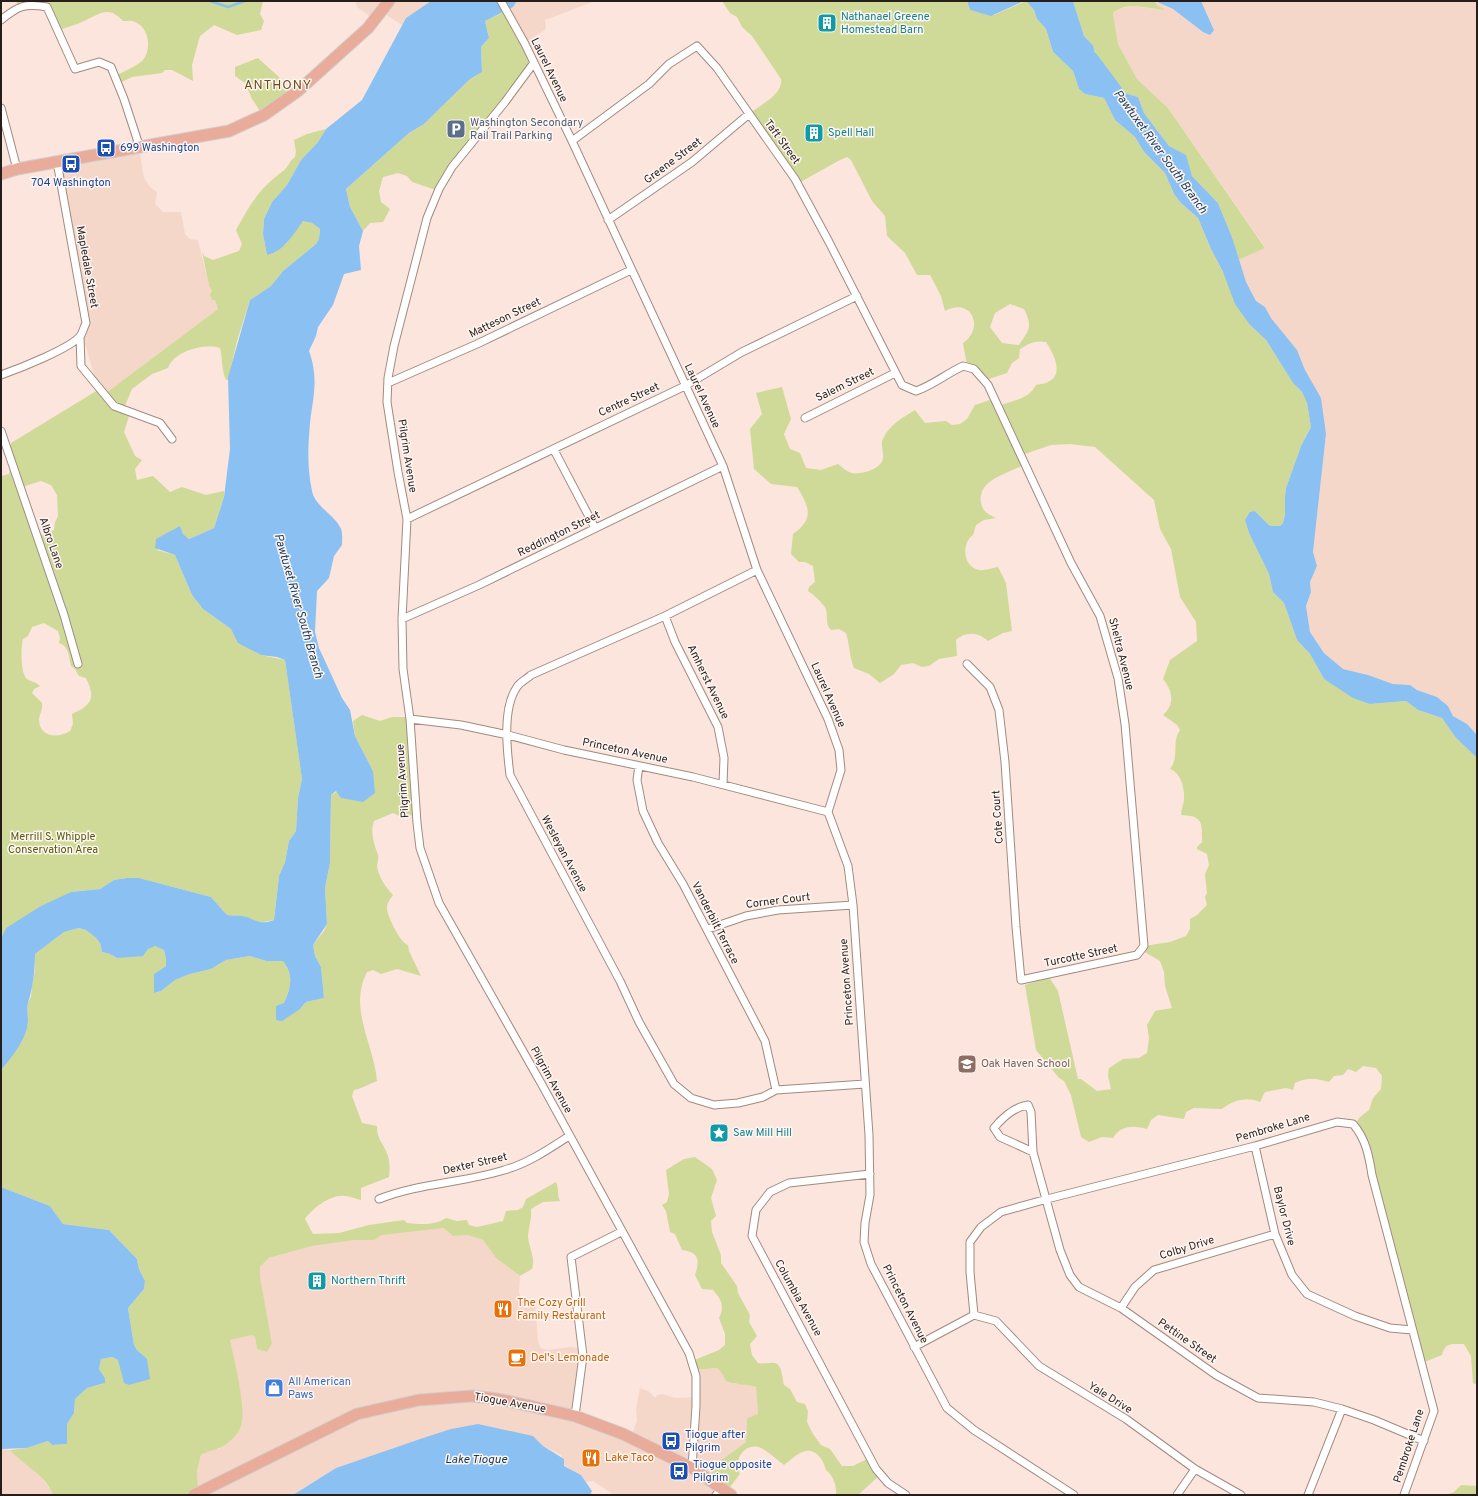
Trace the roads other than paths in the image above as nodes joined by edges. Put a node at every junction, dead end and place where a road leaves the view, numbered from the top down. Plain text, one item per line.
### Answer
1 (389, 1) edge
2 (501, 1) edge
3 (1, 20) edge
4 (533, 64) junction
5 (1, 108) edge
6 (749, 114) junction
7 (572, 141) junction
8 (140, 148) junction
9 (57, 162) junction
10 (16, 169) junction
11 (1, 174) edge
12 (608, 220) junction
13 (630, 270) junction
14 (857, 296) junction
15 (80, 336) junction
16 (974, 369) joint
17 (895, 373) junction
18 (1, 375) edge
19 (388, 383) junction
20 (685, 386) junction
21 (805, 418) dead end
22 (1, 430) edge
23 (172, 439) dead end
24 (554, 450) junction
25 (723, 466) junction
26 (407, 518) junction
27 (595, 528) junction
28 (757, 570) junction
29 (665, 616) junction
30 (402, 619) junction
31 (78, 664) dead end
32 (967, 664) dead end
33 (410, 719) junction
34 (508, 735) junction
35 (639, 766) junction
36 (723, 784) junction
37 (828, 812) junction
38 (853, 905) junction
39 (708, 930) junction
40 (1141, 949) joint
41 (1022, 980) joint
42 (865, 1084) junction
43 (776, 1090) junction
44 (569, 1136) junction
45 (1254, 1146) junction
46 (1032, 1152) junction
47 (870, 1174) junction
48 (379, 1199) dead end
49 (1047, 1199) junction
50 (621, 1232) junction
51 (1275, 1234) junction
52 (1120, 1308) junction
53 (974, 1315) junction
54 (1412, 1330) junction
55 (914, 1347) junction
56 (1342, 1409) junction
57 (575, 1416) junction
58 (1424, 1441) junction
59 (692, 1468) junction
60 (1195, 1469) junction
61 (723, 1493) edge
62 (194, 1495) edge
63 (906, 1495) edge
64 (1074, 1495) edge
65 (1177, 1495) edge
66 (1241, 1495) edge
67 (1308, 1495) edge
68 (1404, 1495) edge

1 - 8 main road
2 - 4 street, Laurel Avenue
3 - 8 street
4 - 7 street, Laurel Avenue
4 - 19 street, Pilgrim Avenue
5 - 10 street
6 - 7 street, Taft Street
6 - 12 street, Greene Street
6 - 14 street, Taft Street
7 - 12 street, Laurel Avenue
8 - 9 main road
9 - 10 main road
9 - 15 street, Mapledale Street
10 - 11 main road
12 - 13 street, Laurel Avenue
13 - 19 street, Matteson Street
13 - 20 street, Laurel Avenue
14 - 17 street, Taft Street
14 - 20 street, Centre Street
15 - 18 street
15 - 23 street, Mapledale Street
16 - 17 street, Taft Street
16 - 40 street, Sheltra Avenue
17 - 21 street, Salem Street
19 - 26 street, Pilgrim Avenue
20 - 24 street, Centre Street
20 - 25 street, Laurel Avenue
22 - 31 street, Albro Lane
24 - 26 street, Centre Street
24 - 27 street
25 - 27 street, Reddington Street
25 - 28 street, Laurel Avenue
26 - 30 street, Pilgrim Avenue
27 - 30 street, Reddington Street
28 - 29 street, Wesleyan Avenue
28 - 37 street, Laurel Avenue
29 - 34 street, Wesleyan Avenue
29 - 36 street, Amherst Avenue
30 - 33 street, Pilgrim Avenue
32 - 41 street, Cote Court
33 - 34 street, Princeton Avenue
33 - 44 street, Pilgrim Avenue
34 - 35 street, Princeton Avenue
34 - 43 street, Wesleyan Avenue
35 - 36 street, Princeton Avenue
35 - 39 street, Vanderbilt Terrace
36 - 37 street, Princeton Avenue
37 - 38 street, Princeton Avenue
38 - 39 street, Corner Court
38 - 42 street, Princeton Avenue
39 - 43 street, Vanderbilt Terrace
40 - 41 street, Turcotte Street
42 - 43 street, Wesleyan Avenue
42 - 47 street, Princeton Avenue
44 - 48 street, Dexter Street
44 - 50 street, Pilgrim Avenue
45 - 49 street, Pembroke Lane
45 - 51 street, Baylor Drive
45 - 54 street, Pembroke Lane
46 - 46 street, Pettine Street
46 - 49 street, Pettine Street
47 - 55 street, Princeton Avenue
47 - 63 street, Columbia Avenue
49 - 52 street, Pettine Street
49 - 53 street, Pembroke Lane
50 - 57 street
50 - 59 street, Pilgrim Avenue
51 - 52 street, Colby Drive
51 - 54 street, Baylor Drive
52 - 56 street, Pettine Street
53 - 55 street
53 - 60 street, Yale Drive
54 - 58 street, Pembroke Lane
55 - 64 street, Princeton Avenue
56 - 58 street, Pettine Street
56 - 67 street
57 - 59 main road, Tiogue Avenue
57 - 62 main road, Tiogue Avenue
58 - 68 street, Pembroke Lane
59 - 61 main road, Tiogue Avenue
60 - 65 street
60 - 66 street, Yale Drive

